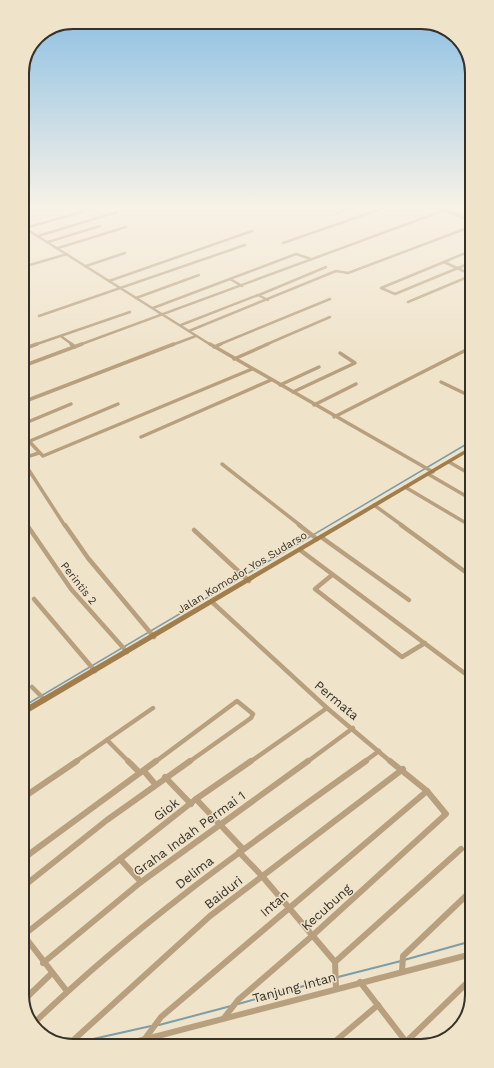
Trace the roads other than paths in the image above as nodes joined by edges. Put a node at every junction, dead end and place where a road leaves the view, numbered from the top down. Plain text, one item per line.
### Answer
1 (60, 256) edge
2 (69, 256) edge
3 (116, 256) edge
4 (181, 256) edge
5 (213, 256) edge
6 (291, 256) edge
7 (302, 256) edge
8 (321, 256) edge
9 (394, 256) edge
10 (459, 256) edge
11 (312, 259) junction
12 (444, 262) junction
13 (29, 265) edge
14 (465, 265) edge
15 (86, 266) junction
16 (326, 267) dead end
17 (458, 268) junction
18 (465, 272) edge
19 (199, 275) dead end
20 (465, 277) edge
21 (230, 279) junction
22 (109, 281) junction
23 (242, 286) junction
24 (120, 287) junction
25 (259, 295) junction
26 (136, 298) junction
27 (330, 299) dead end
28 (268, 300) junction
29 (408, 302) dead end
30 (153, 308) junction
31 (130, 312) dead end
32 (164, 315) junction
33 (39, 316) dead end
34 (330, 317) dead end
35 (180, 325) junction
36 (189, 331) junction
37 (196, 336) junction
38 (62, 337) junction
39 (29, 347) edge
40 (214, 347) junction
41 (75, 348) junction
42 (465, 351) edge
43 (340, 353) dead end
44 (234, 359) junction
45 (29, 364) edge
46 (319, 367) dead end
47 (252, 369) junction
48 (271, 380) junction
49 (441, 382) dead end
50 (356, 384) dead end
51 (280, 385) junction
52 (292, 392) junction
53 (465, 394) edge
54 (29, 400) edge
55 (71, 404) dead end
56 (118, 404) dead end
57 (314, 405) junction
58 (334, 417) junction
59 (29, 422) edge
60 (142, 437) dead end
61 (30, 441) joint
62 (39, 453) junction
63 (465, 453) edge
64 (29, 457) edge
65 (449, 462) junction
66 (222, 464) dead end
67 (29, 469) edge
68 (465, 471) edge
69 (430, 472) junction
70 (405, 486) junction
71 (465, 496) edge
72 (374, 506) junction
73 (465, 522) edge
74 (29, 528) edge
75 (194, 530) dead end
76 (317, 537) junction
77 (300, 550) junction
78 (465, 572) edge
79 (332, 575) junction
80 (247, 579) junction
81 (34, 599) dead end
82 (409, 600) dead end
83 (212, 602) junction
84 (152, 635) junction
85 (425, 643) junction
86 (126, 650) junction
87 (93, 669) junction
88 (465, 673) edge
89 (32, 687) dead end
90 (44, 699) junction
91 (153, 708) dead end
92 (327, 708) junction
93 (29, 709) edge
94 (353, 728) junction
95 (108, 740) junction
96 (380, 751) junction
97 (403, 769) junction
98 (142, 772) junction
99 (165, 777) junction
100 (155, 784) junction
101 (427, 791) junction
102 (29, 794) edge
103 (196, 799) junction
104 (191, 804) junction
105 (446, 814) joint
106 (220, 825) junction
107 (462, 849) dead end
108 (241, 850) junction
109 (29, 854) edge
110 (120, 859) junction
111 (262, 876) junction
112 (29, 882) edge
113 (141, 882) junction
114 (465, 897) edge
115 (288, 907) junction
116 (29, 930) edge
117 (312, 936) junction
118 (29, 942) edge
119 (465, 955) edge
120 (335, 962) junction
121 (44, 963) junction
122 (402, 968) junction
123 (52, 973) junction
124 (360, 982) junction
125 (336, 985) junction
126 (465, 985) edge
127 (66, 990) junction
128 (29, 995) edge
129 (378, 1005) junction
130 (225, 1016) junction
131 (36, 1020) edge
132 (75, 1039) edge
133 (144, 1039) edge
134 (147, 1039) edge
135 (338, 1039) edge
136 (403, 1039) edge
137 (410, 1039) edge

1 - 13 street
2 - 15 street
3 - 15 street
4 - 22 street
5 - 24 street
6 - 21 street
7 - 11 street
8 - 11 street
9 - 28 street
10 - 12 street
11 - 23 street
12 - 17 street
12 - 17 street
14 - 17 street
15 - 22 street
16 - 25 street
17 - 18 street
19 - 26 street
20 - 29 street
21 - 23 street
21 - 30 street
22 - 24 street
23 - 32 street
24 - 26 street
24 - 33 street
25 - 28 street
25 - 35 street
26 - 30 street
27 - 40 street
28 - 36 street
30 - 32 street
31 - 38 street
32 - 35 street
32 - 41 street
34 - 44 street
35 - 36 street
36 - 37 street
37 - 40 street
37 - 54 street
38 - 39 street
38 - 41 street
40 - 44 street
41 - 45 street
42 - 58 street
43 - 52 street
44 - 47 street
46 - 51 street
47 - 48 street
47 - 62 street
48 - 51 street
48 - 60 street
49 - 53 street
50 - 57 street
51 - 52 street
52 - 57 street
55 - 59 street
56 - 61 street
57 - 58 street
58 - 69 street
61 - 62 street
62 - 64 street
63 - 65 street, Jalan Komodor Yos Sudarso
65 - 68 street
65 - 69 street, Jalan Komodor Yos Sudarso
66 - 76 street
67 - 84 street
69 - 70 street, Jalan Komodor Yos Sudarso
69 - 71 street
70 - 72 street, Jalan Komodor Yos Sudarso
70 - 73 street
72 - 76 street, Jalan Komodor Yos Sudarso
72 - 78 street
74 - 86 street, Perintis 2
75 - 80 street
76 - 77 street, Jalan Komodor Yos Sudarso
76 - 82 street
77 - 79 street
77 - 80 street, Jalan Komodor Yos Sudarso
79 - 85 street
79 - 85 street
80 - 83 street, Jalan Komodor Yos Sudarso
81 - 87 street
83 - 84 street, Jalan Komodor Yos Sudarso
83 - 92 street, Permata
84 - 86 street, Jalan Komodor Yos Sudarso
85 - 88 street
86 - 87 street, Jalan Komodor Yos Sudarso
87 - 90 street, Jalan Komodor Yos Sudarso
89 - 90 street
90 - 93 street, Jalan Komodor Yos Sudarso
91 - 95 street
92 - 94 street, Permata
92 - 103 street, Giok
94 - 96 street, Permata
94 - 106 street, Graha Indah Permai 1
95 - 98 street
95 - 102 street
96 - 97 street, Permata
96 - 108 street, Delima
97 - 101 street, Permata
97 - 111 street, Baiduri
98 - 99 street
98 - 100 street
98 - 109 street
99 - 100 street
99 - 104 street
100 - 112 street
101 - 105 street, Permata
101 - 115 street, Intan
103 - 104 street, Giok
103 - 106 street
104 - 110 street, Giok
105 - 117 street, Kecubung
106 - 108 street
106 - 113 street, Graha Indah Permai 1
107 - 120 street
108 - 111 street
108 - 127 street, Delima
110 - 113 street
110 - 116 street, Giok
111 - 115 street
111 - 132 street, Baiduri
113 - 121 street, Graha Indah Permai 1
114 - 122 street
115 - 117 street
115 - 133 street, Intan
117 - 120 street
117 - 130 street, Kecubung
118 - 121 street
119 - 122 street, Tanjung Intan
120 - 125 street
121 - 123 street
122 - 124 street, Tanjung Intan
123 - 127 street
123 - 128 street
124 - 125 street, Tanjung Intan
124 - 129 street
125 - 130 street, Tanjung Intan
126 - 137 street
127 - 131 street, Delima
129 - 135 street
129 - 136 street
130 - 134 street, Tanjung Intan

